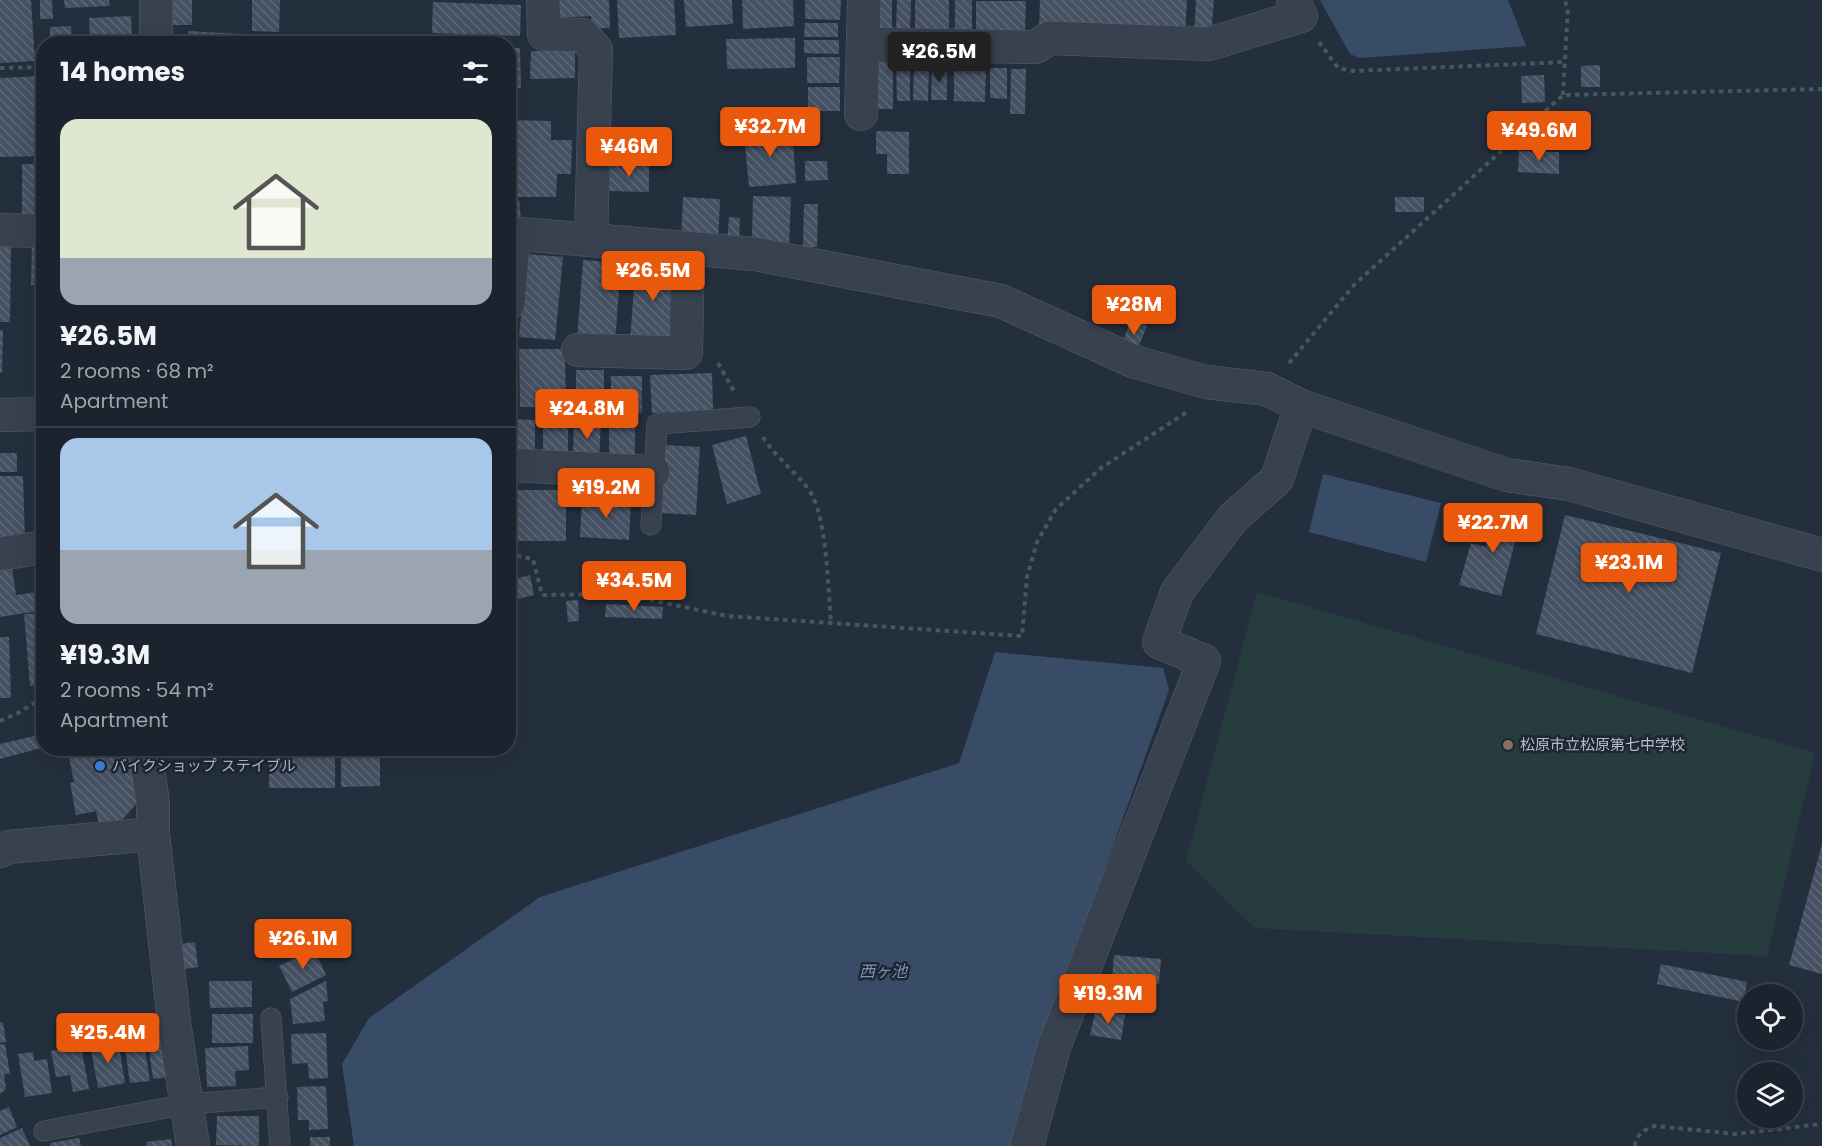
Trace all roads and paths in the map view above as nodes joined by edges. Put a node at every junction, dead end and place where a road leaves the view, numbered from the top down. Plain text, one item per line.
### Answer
1 (156, 0) edge
2 (543, 0) edge
3 (864, 0) edge
4 (1564, 0) edge
5 (1297, 8) edge
6 (156, 36) edge
7 (863, 44) junction
8 (1566, 62) junction
9 (36, 67) edge
10 (0, 68) edge
11 (1822, 89) edge
12 (1563, 95) junction
13 (861, 114) dead end
14 (0, 230) edge
15 (36, 231) edge
16 (516, 233) edge
17 (591, 239) junction
18 (688, 248) junction
19 (578, 350) dead end
20 (686, 353) junction
21 (1214, 383) junction
22 (1267, 389) junction
23 (1301, 406) junction
24 (0, 414) edge
25 (36, 414) edge
26 (750, 417) junction
27 (516, 465) edge
28 (653, 472) junction
29 (651, 525) dead end
30 (36, 548) edge
31 (0, 554) edge
32 (1822, 555) edge
33 (516, 556) edge
34 (831, 623) junction
35 (36, 701) edge
36 (0, 721) edge
37 (146, 756) edge
38 (153, 834) junction
39 (0, 850) edge
40 (271, 1018) dead end
41 (278, 1097) junction
42 (187, 1104) junction
43 (1822, 1124) edge
44 (44, 1131) dead end
45 (193, 1146) edge
46 (280, 1146) edge
47 (1027, 1146) edge
48 (1635, 1146) edge

1 - 6 street
2 - 17 street
3 - 7 street
4 - 8 path
5 - 7 street
5 - 8 path
7 - 13 street
8 - 12 path
9 - 10 path
11 - 12 path
12 - 22 path
14 - 15 street
16 - 17 street
17 - 18 street
18 - 20 street
18 - 21 street
19 - 20 street
20 - 26 path
21 - 22 street
21 - 34 path
22 - 23 street
23 - 32 street
23 - 47 street
24 - 25 street
26 - 28 lane
26 - 34 path
27 - 28 street
28 - 29 lane
30 - 31 street
33 - 34 path
35 - 36 path
37 - 38 street
38 - 39 street
38 - 42 street
40 - 41 lane
41 - 42 lane
41 - 46 lane
42 - 44 lane
42 - 45 street
43 - 48 path

